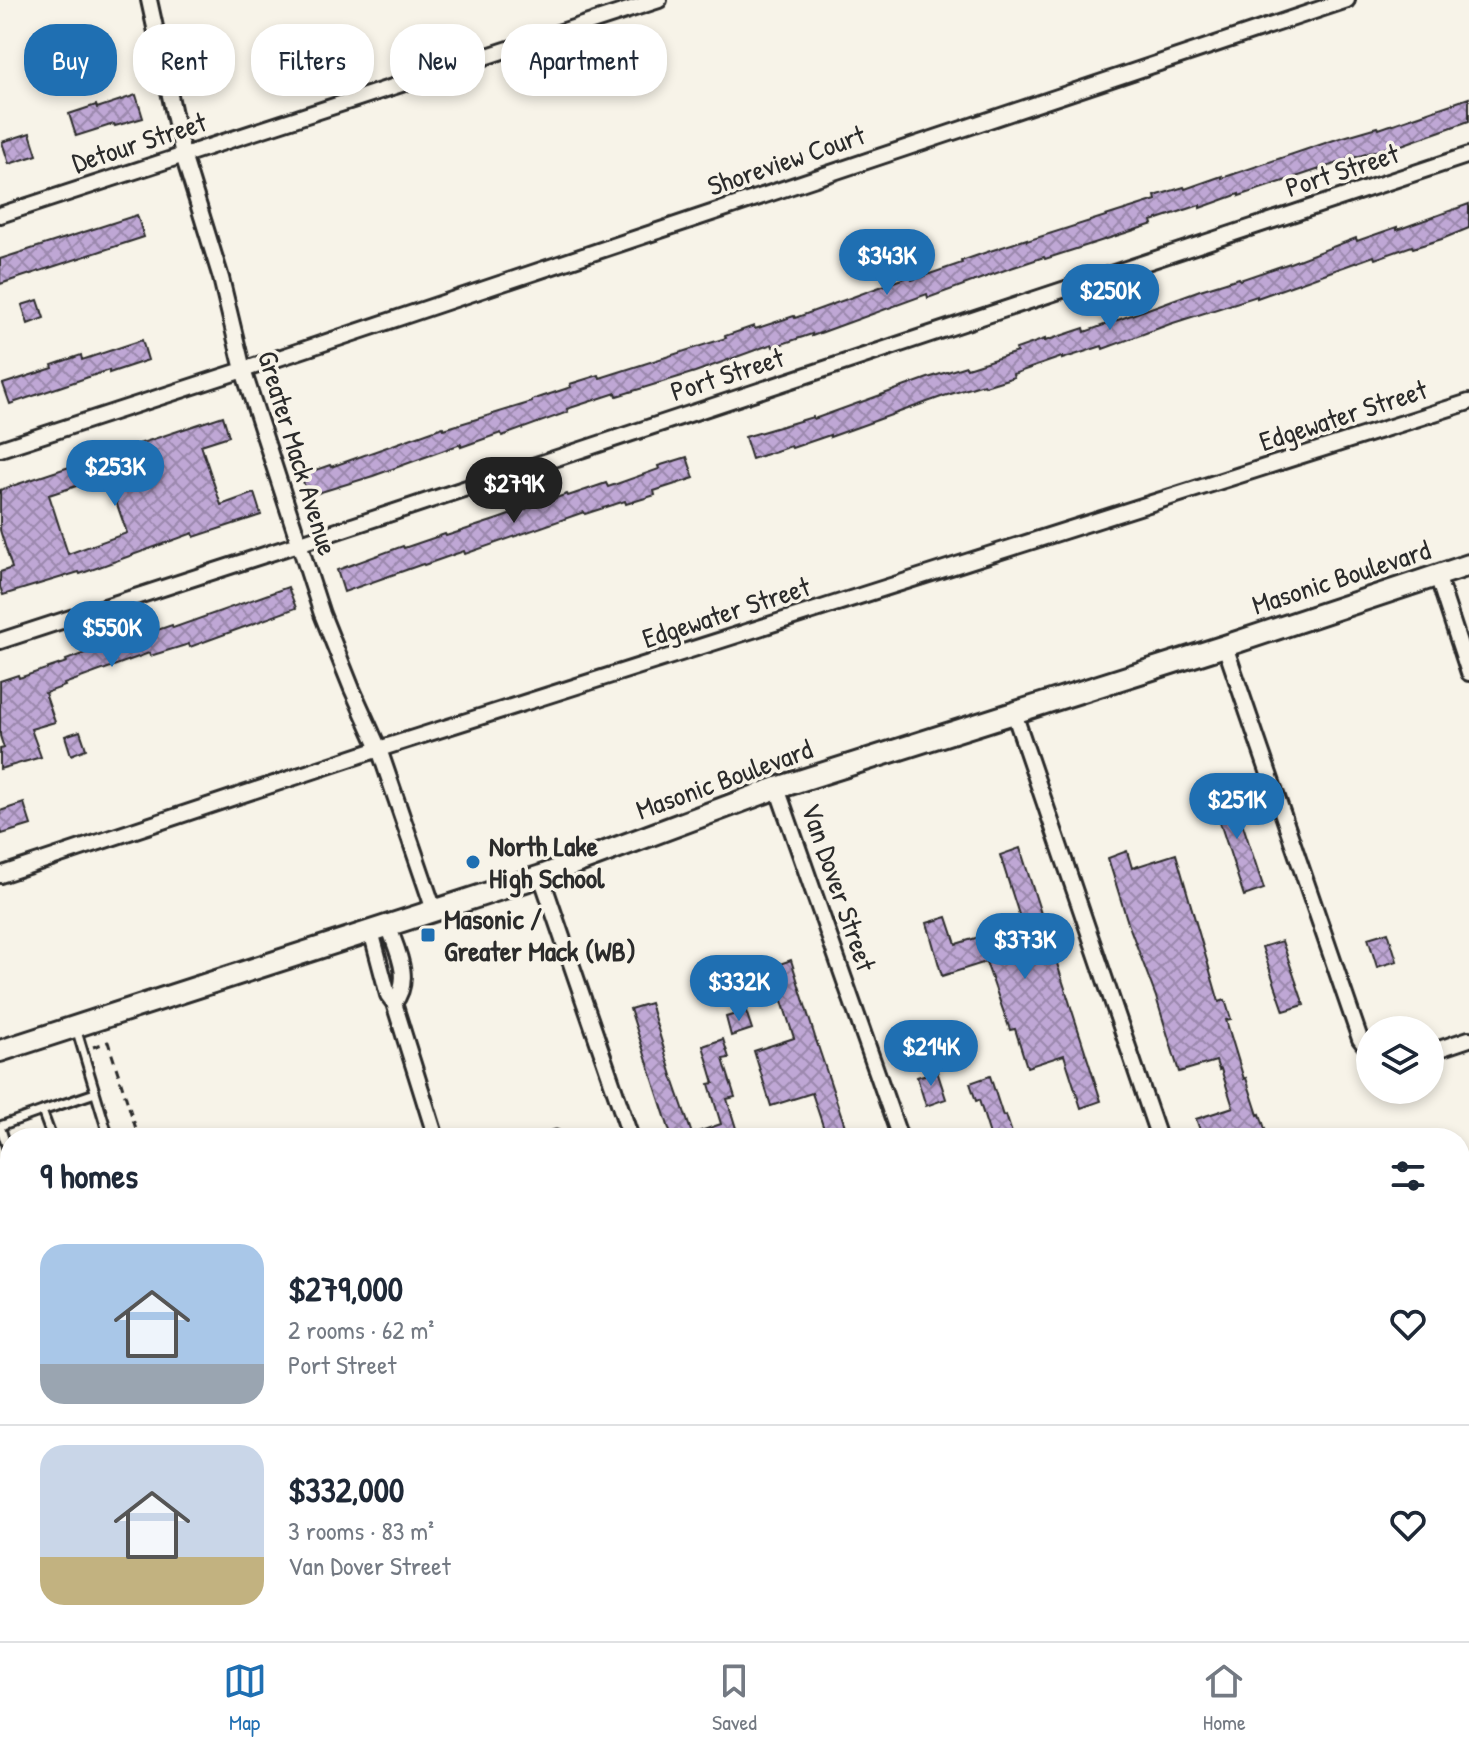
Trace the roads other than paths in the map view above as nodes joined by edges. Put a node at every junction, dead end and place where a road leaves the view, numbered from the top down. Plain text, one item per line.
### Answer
1 (149, 0) edge
2 (659, 0) edge
3 (1347, 0) edge
4 (183, 155) junction
5 (1469, 155) edge
6 (0, 215) edge
7 (243, 370) junction
8 (1469, 402) edge
9 (0, 449) edge
10 (298, 544) junction
11 (1469, 565) edge
12 (1437, 575) junction
13 (0, 641) edge
14 (1225, 646) junction
15 (1469, 673) edge
16 (1014, 713) junction
17 (379, 749) junction
18 (777, 788) junction
19 (0, 875) edge
20 (541, 876) junction
21 (434, 910) junction
22 (380, 928) junction
23 (394, 1003) junction
24 (75, 1026) junction
25 (1356, 1027) edge
26 (1469, 1039) edge
27 (1444, 1047) edge
28 (0, 1051) edge
29 (95, 1093) junction
30 (42, 1111) junction
31 (0, 1126) edge
32 (48, 1128) edge
33 (106, 1128) edge
34 (433, 1128) edge
35 (628, 1128) edge
36 (896, 1128) edge
37 (1156, 1128) edge

1 - 4 street, Greater Mack Avenue
2 - 4 street, Detour Street
3 - 7 street, Shoreview Court
4 - 6 street, Detour Street
4 - 7 street, Greater Mack Avenue
5 - 10 street, Port Street
7 - 9 street, Shoreview Court
7 - 10 street, Greater Mack Avenue
8 - 17 street, Edgewater Street
10 - 13 street, Port Street
10 - 17 street, Greater Mack Avenue
11 - 12 street, Masonic Boulevard
12 - 14 street, Masonic Boulevard
12 - 15 street
14 - 16 street, Masonic Boulevard
14 - 25 street
16 - 18 street, Masonic Boulevard
16 - 37 street
17 - 19 street, Edgewater Street
17 - 21 street, Greater Mack Avenue
18 - 20 street, Masonic Boulevard
18 - 36 street, Van Dover Street
20 - 21 street, Masonic Boulevard
20 - 35 street
21 - 22 street, Masonic Boulevard
22 - 23 street
22 - 23 street
22 - 24 street, Masonic Boulevard
23 - 34 street
24 - 28 street, Masonic Boulevard
24 - 29 lane
26 - 27 street
29 - 30 lane
29 - 33 lane
30 - 31 lane
30 - 32 lane

